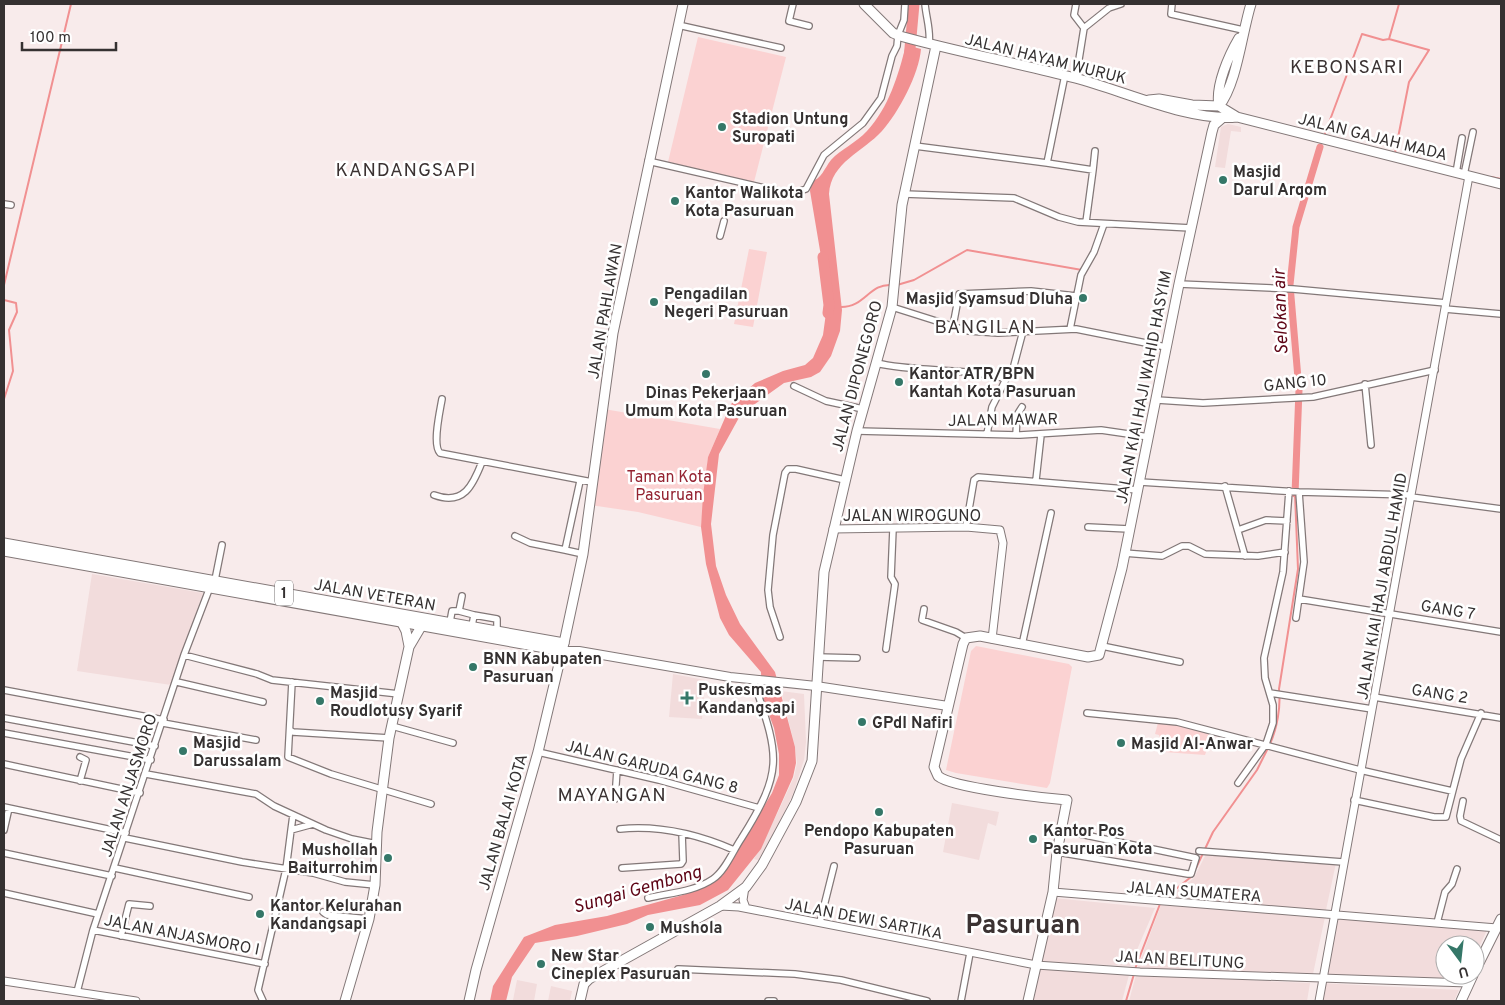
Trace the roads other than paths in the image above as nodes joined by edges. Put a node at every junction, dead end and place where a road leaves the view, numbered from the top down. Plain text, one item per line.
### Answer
1 (683, 4) edge
2 (793, 4) edge
3 (864, 4) edge
4 (905, 4) edge
5 (925, 4) edge
6 (1076, 4) edge
7 (1121, 4) edge
8 (1172, 4) edge
9 (1250, 4) edge
10 (678, 24) junction
11 (809, 26) dead end
12 (1084, 28) junction
13 (1242, 32) junction
14 (899, 36) junction
15 (931, 44) junction
16 (781, 48) dead end
17 (1065, 75) junction
18 (1076, 78) junction
19 (1223, 90) junction
20 (1149, 100) junction
21 (1213, 113) junction
22 (1237, 117) junction
23 (1473, 132) dead end
24 (1462, 138) dead end
25 (915, 146) junction
26 (1095, 151) dead end
27 (648, 161) junction
28 (1047, 163) junction
29 (1093, 170) junction
30 (1462, 172) junction
31 (1501, 184) edge
32 (904, 194) junction
33 (4, 204) edge
34 (11, 205) dead end
35 (724, 221) dead end
36 (1086, 222) junction
37 (1104, 224) junction
38 (1190, 228) junction
39 (720, 236) dead end
40 (1179, 284) junction
41 (1076, 296) junction
42 (1446, 306) junction
43 (892, 307) junction
44 (1501, 314) edge
45 (953, 326) junction
46 (1070, 329) junction
47 (1023, 330) junction
48 (1166, 347) junction
49 (876, 363) junction
50 (1435, 370) junction
51 (1005, 381) junction
52 (1364, 384) junction
53 (794, 386) dead end
54 (442, 399) dead end
55 (1157, 400) junction
56 (1022, 406) dead end
57 (863, 410) junction
58 (856, 431) junction
59 (987, 434) junction
60 (1016, 435) junction
61 (1041, 435) junction
62 (1149, 437) junction
63 (1371, 445) dead end
64 (482, 462) junction
65 (845, 480) junction
66 (1036, 480) junction
67 (580, 481) junction
68 (592, 482) junction
69 (1139, 486) junction
70 (1225, 486) junction
71 (1290, 492) junction
72 (1299, 492) junction
73 (434, 495) dead end
74 (1411, 496) junction
75 (1501, 509) edge
76 (1051, 513) dead end
77 (1287, 521) junction
78 (966, 527) junction
79 (1088, 527) dead end
80 (833, 529) junction
81 (894, 529) junction
82 (1129, 529) junction
83 (1238, 530) junction
84 (515, 536) dead end
85 (4, 542) edge
86 (222, 545) dead end
87 (565, 550) junction
88 (4, 551) edge
89 (1285, 552) junction
90 (1124, 553) junction
91 (583, 554) junction
92 (1245, 556) junction
93 (148, 572) junction
94 (212, 584) junction
95 (261, 593) junction
96 (462, 596) dead end
97 (1299, 599) junction
98 (924, 609) dead end
99 (459, 611) junction
100 (1390, 613) junction
101 (474, 615) junction
102 (1296, 618) dead end
103 (430, 619) junction
104 (401, 621) junction
105 (450, 622) junction
106 (422, 625) junction
107 (472, 626) junction
108 (568, 627) joint
109 (1501, 632) edge
110 (496, 635) junction
111 (780, 637) dead end
112 (966, 638) junction
113 (992, 639) junction
114 (1022, 645) junction
115 (409, 646) junction
116 (563, 647) junction
117 (886, 649) dead end
118 (1100, 650) junction
119 (184, 655) junction
120 (818, 657) junction
121 (857, 658) dead end
122 (1180, 662) dead end
123 (756, 679) junction
124 (177, 682) junction
125 (292, 682) junction
126 (816, 686) junction
127 (4, 690) edge
128 (1273, 693) junction
129 (399, 694) junction
130 (1374, 697) junction
131 (262, 702) dead end
132 (948, 706) junction
133 (1372, 709) junction
134 (1087, 713) dead end
135 (1481, 713) junction
136 (4, 718) edge
137 (1501, 718) edge
138 (164, 722) junction
139 (392, 726) junction
140 (290, 730) junction
141 (4, 733) edge
142 (389, 738) junction
143 (256, 740) dead end
144 (453, 743) dead end
145 (1267, 744) junction
146 (155, 746) junction
147 (538, 752) junction
148 (80, 757) dead end
149 (151, 760) junction
150 (4, 764) edge
151 (617, 770) junction
152 (1360, 770) junction
153 (146, 774) junction
154 (80, 780) junction
155 (1238, 783) dead end
156 (382, 789) junction
157 (1452, 791) junction
158 (140, 793) junction
159 (615, 799) dead end
160 (1354, 800) junction
161 (1463, 801) dead end
162 (431, 804) dead end
163 (6, 808) edge
164 (759, 808) junction
165 (293, 815) junction
166 (313, 824) junction
167 (620, 829) dead end
168 (4, 830) edge
169 (291, 830) junction
170 (1061, 830) junction
171 (682, 833) junction
172 (126, 836) junction
173 (1501, 840) edge
174 (377, 844) junction
175 (734, 850) junction
176 (1200, 851) dead end
177 (1057, 852) junction
178 (4, 853) edge
179 (1343, 862) junction
180 (834, 866) dead end
181 (115, 868) junction
182 (622, 868) dead end
183 (286, 869) junction
184 (1457, 869) dead end
185 (112, 876) junction
186 (375, 885) junction
187 (746, 887) junction
188 (1053, 892) junction
189 (4, 893) edge
190 (249, 897) dead end
191 (648, 898) dead end
192 (150, 906) dead end
193 (720, 906) junction
194 (746, 908) junction
195 (324, 912) dead end
196 (98, 914) junction
197 (1334, 914) junction
198 (369, 920) junction
199 (820, 922) junction
200 (1436, 923) junction
201 (1499, 924) edge
202 (93, 930) junction
203 (121, 936) junction
204 (1485, 951) edge
205 (970, 952) junction
206 (266, 964) junction
207 (1036, 966) junction
208 (678, 969) dead end
209 (1323, 979) junction
210 (1435, 979) edge
211 (4, 981) edge
212 (1468, 985) edge
213 (77, 992) junction
214 (136, 1001) edge
215 (263, 1001) edge
216 (346, 1001) edge
217 (470, 1001) edge
218 (580, 1001) edge
219 (768, 1001) edge
220 (774, 1001) edge
221 (927, 1001) edge
222 (961, 1001) edge
223 (1028, 1001) edge
224 (1319, 1001) edge
225 (1461, 1001) edge

1 - 10 main road, JALAN PAHLAWAN
2 - 11 street
3 - 14 main road
4 - 14 street
5 - 15 street
6 - 12 street
7 - 12 street
8 - 13 street
9 - 13 main road, JALAN KIAI HAJI WAHID HASYIM
10 - 16 street
10 - 27 main road, JALAN PAHLAWAN
12 - 18 street
13 - 19 main road, JALAN KIAI HAJI WAHID HASYIM
14 - 15 main road, JALAN HAYAM WURUK
14 - 27 street
15 - 17 main road, JALAN HAYAM WURUK
15 - 25 main road, JALAN DIPONEGORO
17 - 18 main road, JALAN HAYAM WURUK
17 - 28 street
18 - 20 main road, JALAN HAYAM WURUK
19 - 21 main road, JALAN KIAI HAJI WAHID HASYIM
19 - 22 main road
20 - 21 main road, JALAN HAYAM WURUK
20 - 21 main road, JALAN HAYAM WURUK
21 - 22 main road
21 - 22 main road
21 - 38 main road, JALAN KIAI HAJI WAHID HASYIM
22 - 30 main road, JALAN GAJAH MADA
23 - 30 street
24 - 30 street
25 - 28 street
25 - 32 main road, JALAN DIPONEGORO
26 - 29 street
27 - 68 main road, JALAN PAHLAWAN
28 - 29 street
29 - 36 street
30 - 31 main road, JALAN GAJAH MADA
30 - 42 street, JALAN KIAI HAJI ABDUL HAMID
32 - 36 street
32 - 43 main road, JALAN DIPONEGORO
33 - 34 street
35 - 39 street
36 - 37 street
37 - 38 street
37 - 41 street
38 - 40 main road, JALAN KIAI HAJI WAHID HASYIM
40 - 42 street
40 - 48 main road, JALAN KIAI HAJI WAHID HASYIM
41 - 45 street
41 - 46 street
42 - 44 street
42 - 50 street, JALAN KIAI HAJI ABDUL HAMID
43 - 45 street
43 - 49 main road, JALAN DIPONEGORO
45 - 47 street
46 - 47 street
46 - 48 street
47 - 51 street
48 - 55 main road, JALAN KIAI HAJI WAHID HASYIM
49 - 51 street
49 - 57 main road, JALAN DIPONEGORO
50 - 52 street, GANG 10
50 - 74 street, JALAN KIAI HAJI ABDUL HAMID
51 - 59 street
52 - 55 street, GANG 10
52 - 63 street
53 - 57 street
54 - 64 street
55 - 62 main road, JALAN KIAI HAJI WAHID HASYIM
56 - 60 street
57 - 58 main road, JALAN DIPONEGORO
58 - 59 street, JALAN MAWAR
58 - 65 main road, JALAN DIPONEGORO
59 - 60 street, JALAN MAWAR
60 - 61 street, JALAN MAWAR
61 - 62 street, JALAN MAWAR
61 - 66 street
62 - 69 main road, JALAN KIAI HAJI WAHID HASYIM
64 - 67 street
64 - 73 street
65 - 80 main road, JALAN DIPONEGORO
65 - 111 street
66 - 69 street
66 - 78 street
67 - 68 street
67 - 87 street
68 - 91 main road, JALAN PAHLAWAN
69 - 70 street
69 - 82 main road, JALAN KIAI HAJI WAHID HASYIM
70 - 71 street
70 - 83 street
71 - 72 street
71 - 77 street
72 - 74 street
72 - 97 street
74 - 75 street
74 - 100 street, JALAN KIAI HAJI ABDUL HAMID
76 - 114 street
77 - 83 street
77 - 89 street
78 - 81 street, JALAN WIROGUNO
78 - 113 street, JALAN WIROGUNO
79 - 82 street
80 - 81 street, JALAN WIROGUNO
80 - 120 main road, JALAN DIPONEGORO
81 - 117 street
82 - 90 main road, JALAN KIAI HAJI WAHID HASYIM
83 - 92 street
84 - 87 street
85 - 93 main road, JALAN VETERAN / 1
86 - 94 street, JALAN ANJASMORO
87 - 91 street
88 - 93 main road, JALAN VETERAN / 1
89 - 92 street
89 - 128 street
90 - 92 street
90 - 118 main road, JALAN KIAI HAJI WAHID HASYIM
91 - 108 main road, JALAN PAHLAWAN
93 - 94 main road, JALAN VETERAN / 1
94 - 95 main road, JALAN VETERAN / 1
94 - 119 street, JALAN ANJASMORO
95 - 103 main road, JALAN VETERAN / 1
95 - 104 main road, JALAN VETERAN / 1
96 - 99 street
97 - 100 street, GANG 7
97 - 102 street
98 - 112 street
99 - 101 street
99 - 105 street
100 - 109 street, GANG 7
100 - 130 street, JALAN KIAI HAJI ABDUL HAMID
101 - 107 street
101 - 110 street
103 - 105 main road, JALAN VETERAN / 1
103 - 106 main road
104 - 106 main road, JALAN VETERAN / 1
104 - 115 main road
105 - 107 main road, JALAN VETERAN / 1
106 - 110 main road, JALAN VETERAN / 1
106 - 115 main road
107 - 110 main road, JALAN VETERAN / 1
108 - 116 main road, JALAN BALAI KOTA
110 - 116 main road, JALAN VETERAN / 1
112 - 113 main road
112 - 132 main road
113 - 114 main road
114 - 118 main road
115 - 129 main road
116 - 123 main road
116 - 147 main road, JALAN BALAI KOTA
118 - 122 street
119 - 124 street, JALAN ANJASMORO
119 - 125 street
120 - 121 street
120 - 126 main road, JALAN DIPONEGORO
123 - 126 main road
123 - 164 street
124 - 131 street
124 - 138 street, JALAN ANJASMORO
125 - 129 street
125 - 140 street
126 - 132 main road
126 - 187 main road, JALAN DIPONEGORO
127 - 138 street
128 - 133 street
128 - 145 street
129 - 139 main road
130 - 133 street, JALAN KIAI HAJI ABDUL HAMID
130 - 135 street, GANG 2
132 - 170 main road
133 - 152 street, JALAN KIAI HAJI ABDUL HAMID
134 - 145 street
135 - 137 street, GANG 2
135 - 157 street
136 - 146 street
138 - 143 street
138 - 146 street, JALAN ANJASMORO
139 - 142 main road
139 - 144 street
140 - 142 street
140 - 156 street
141 - 149 street
142 - 156 main road
145 - 152 street
145 - 155 street
146 - 149 street, JALAN ANJASMORO
147 - 151 street, JALAN GARUDA GANG 8
147 - 217 main road, JALAN BALAI KOTA
148 - 154 street
149 - 153 street, JALAN ANJASMORO
150 - 154 street
151 - 159 street
151 - 164 street, JALAN GARUDA GANG 8
152 - 157 street
152 - 160 street, JALAN KIAI HAJI ABDUL HAMID
153 - 158 street, JALAN ANJASMORO
153 - 165 street
154 - 158 street
156 - 162 street
156 - 174 main road
157 - 160 street
158 - 172 street, JALAN ANJASMORO
160 - 179 street, JALAN KIAI HAJI ABDUL HAMID
161 - 173 street
163 - 168 street
163 - 172 street
164 - 175 street
165 - 166 street
165 - 169 street
166 - 169 street
166 - 174 street
167 - 171 street
169 - 183 street
170 - 177 main road
170 - 177 street
171 - 175 street
171 - 182 street
172 - 181 street, JALAN ANJASMORO
172 - 183 street
174 - 186 main road
175 - 191 street
176 - 179 street
177 - 188 main road
178 - 185 street
179 - 197 street, JALAN KIAI HAJI ABDUL HAMID
180 - 199 street
181 - 185 street, JALAN ANJASMORO
181 - 190 street
183 - 186 street
183 - 206 street
184 - 200 street
185 - 196 street, JALAN ANJASMORO
186 - 198 main road
187 - 193 main road, JALAN DIPONEGORO
187 - 194 street
188 - 197 street, JALAN SUMATERA
188 - 207 main road
189 - 196 street
192 - 203 street
193 - 194 street, JALAN DEWI SARTIKA
193 - 218 main road, JALAN DIPONEGORO
194 - 199 street, JALAN DEWI SARTIKA
195 - 198 street
196 - 202 street, JALAN ANJASMORO
197 - 200 street, JALAN SUMATERA
197 - 209 street, JALAN KIAI HAJI ABDUL HAMID
198 - 216 main road
199 - 205 street, JALAN DEWI SARTIKA
200 - 201 street, JALAN SUMATERA
201 - 204 main road
202 - 203 street, JALAN ANJASMORO I
202 - 213 street, JALAN ANJASMORO
203 - 206 street, JALAN ANJASMORO I
205 - 207 street, JALAN DEWI SARTIKA
205 - 222 street
206 - 215 street
207 - 209 street, JALAN BELITUNG
207 - 223 main road
208 - 221 street
209 - 210 street, JALAN BELITUNG
209 - 224 street, JALAN KIAI HAJI ABDUL HAMID
211 - 213 street
212 - 225 main road
213 - 214 street
219 - 220 street

